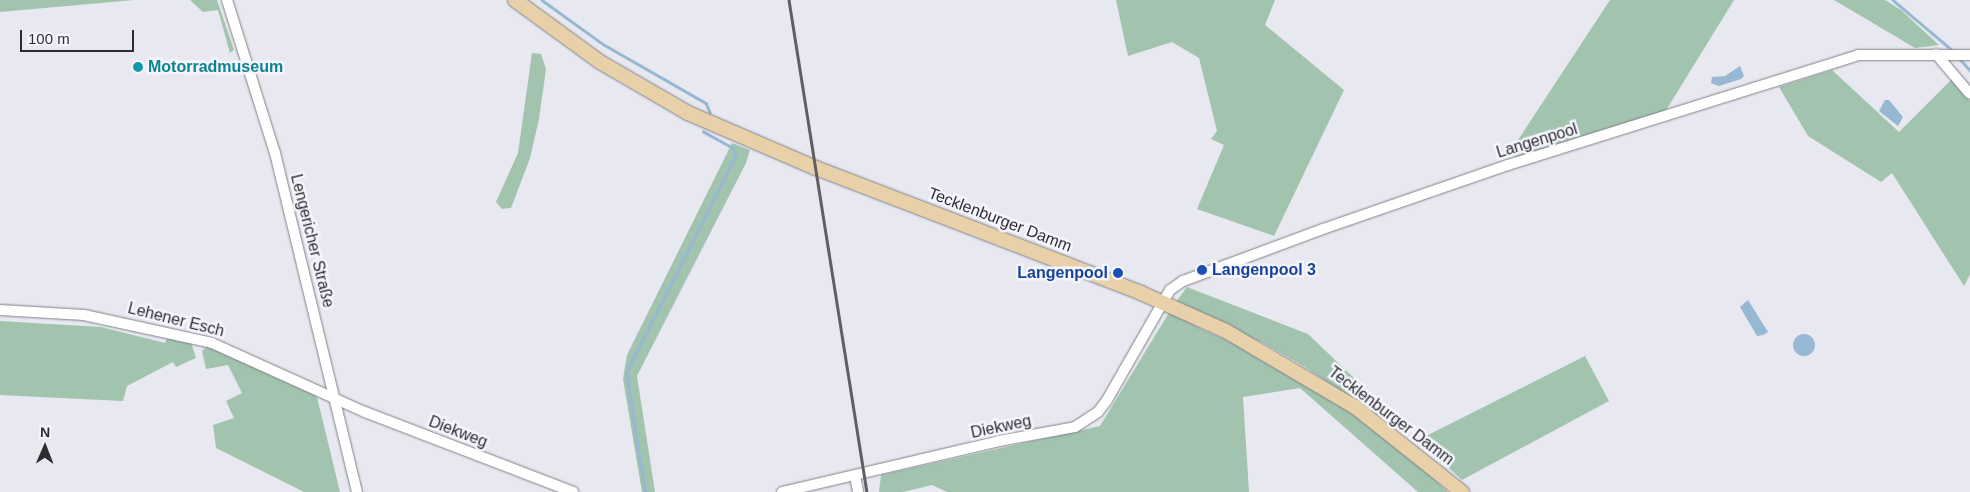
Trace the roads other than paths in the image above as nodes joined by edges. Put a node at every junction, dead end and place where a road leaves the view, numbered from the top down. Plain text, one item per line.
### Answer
1 (227, 0) edge
2 (515, 0) edge
3 (1936, 54) junction
4 (1970, 55) edge
5 (1970, 94) edge
6 (1162, 302) junction
7 (0, 310) edge
8 (335, 398) junction
9 (855, 476) junction
10 (357, 492) edge
11 (573, 492) edge
12 (782, 492) edge
13 (858, 492) edge
14 (1462, 492) edge

1 - 8 street, Lengericher Straße
2 - 6 main road, Tecklenburger Damm
3 - 4 street, Langenpool
3 - 5 street
3 - 6 street, Langenpool
6 - 9 street, Diekweg
6 - 14 main road, Tecklenburger Damm
7 - 8 street, Lehener Esch
8 - 10 street, Lengericher Straße
8 - 11 street, Diekweg
9 - 12 street, Diekweg
9 - 13 street

